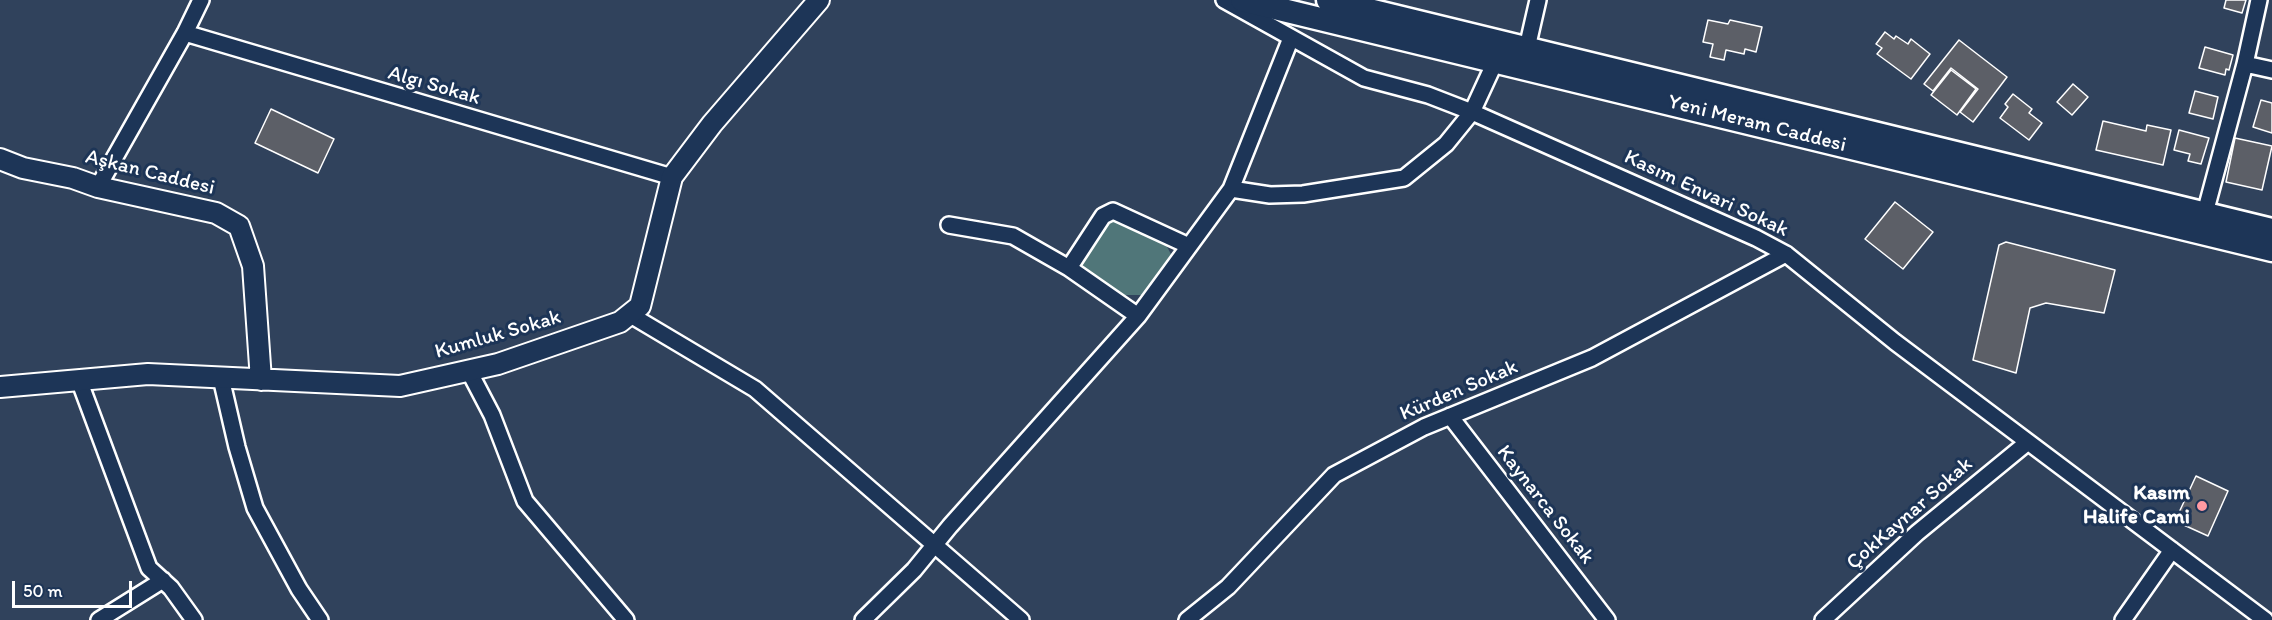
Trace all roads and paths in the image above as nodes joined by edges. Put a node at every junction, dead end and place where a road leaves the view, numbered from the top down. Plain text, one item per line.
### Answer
1 (201, 0) edge
2 (819, 0) edge
3 (1224, 0) edge
4 (1242, 0) edge
5 (1328, 0) edge
6 (1538, 0) edge
7 (2259, 0) edge
8 (185, 33) junction
9 (1291, 38) junction
10 (1527, 48) junction
11 (1496, 60) junction
12 (2246, 64) junction
13 (2272, 70) edge
14 (1472, 112) junction
15 (0, 159) edge
16 (672, 177) junction
17 (98, 187) junction
18 (1231, 189) junction
19 (2205, 213) junction
20 (949, 225) dead end
21 (2272, 230) edge
22 (1189, 246) junction
23 (2272, 250) edge
24 (1786, 254) junction
25 (1069, 268) junction
26 (629, 314) junction
27 (1138, 316) junction
28 (469, 370) junction
29 (221, 378) junction
30 (261, 380) junction
31 (79, 381) junction
32 (0, 387) edge
33 (1450, 416) junction
34 (2028, 441) junction
35 (935, 546) junction
36 (2172, 550) junction
37 (163, 580) junction
38 (99, 620) edge
39 (194, 620) edge
40 (320, 620) edge
41 (626, 620) edge
42 (863, 620) edge
43 (1021, 620) edge
44 (1187, 620) edge
45 (1607, 620) edge
46 (1823, 620) edge
47 (2122, 620) edge
48 (2265, 620) edge

1 - 8 street
2 - 16 street, Kumluk Sokak
3 - 9 street, Kasım Envari Sokak
4 - 11 main road, Yeni Meram Caddesi
5 - 10 main road, Yeni Meram Caddesi
6 - 10 street
7 - 12 street
8 - 16 street, Algı Sokak
8 - 17 street
9 - 14 street, Kasım Envari Sokak
9 - 18 street
10 - 19 main road, Yeni Meram Caddesi
11 - 14 street
11 - 23 main road, Yeni Meram Caddesi
12 - 13 street
12 - 19 street
14 - 18 street
14 - 24 street, Kasım Envari Sokak
15 - 17 street, Aşkan Caddesi
16 - 26 street, Kumluk Sokak
17 - 30 street, Aşkan Caddesi
18 - 22 street
19 - 21 main road, Yeni Meram Caddesi
20 - 25 street
22 - 25 street
22 - 27 street
24 - 33 street, Kürden Sokak
24 - 34 street, Kasım Envari Sokak
25 - 27 street
26 - 28 street, Kumluk Sokak
26 - 35 street
27 - 35 street
28 - 30 street, Kumluk Sokak
28 - 41 street
29 - 30 street, Kumluk Sokak
29 - 31 street, Kumluk Sokak
29 - 40 street
31 - 32 street, Kumluk Sokak
31 - 37 street
33 - 44 street, Kürden Sokak
33 - 45 street, Kaynarca Sokak
34 - 36 street, Kasım Envari Sokak
34 - 46 street, ÇokKaynar Sokak
35 - 42 street
35 - 43 street
36 - 47 street
36 - 48 street, Kasım Envari Sokak
37 - 38 street
37 - 39 street

